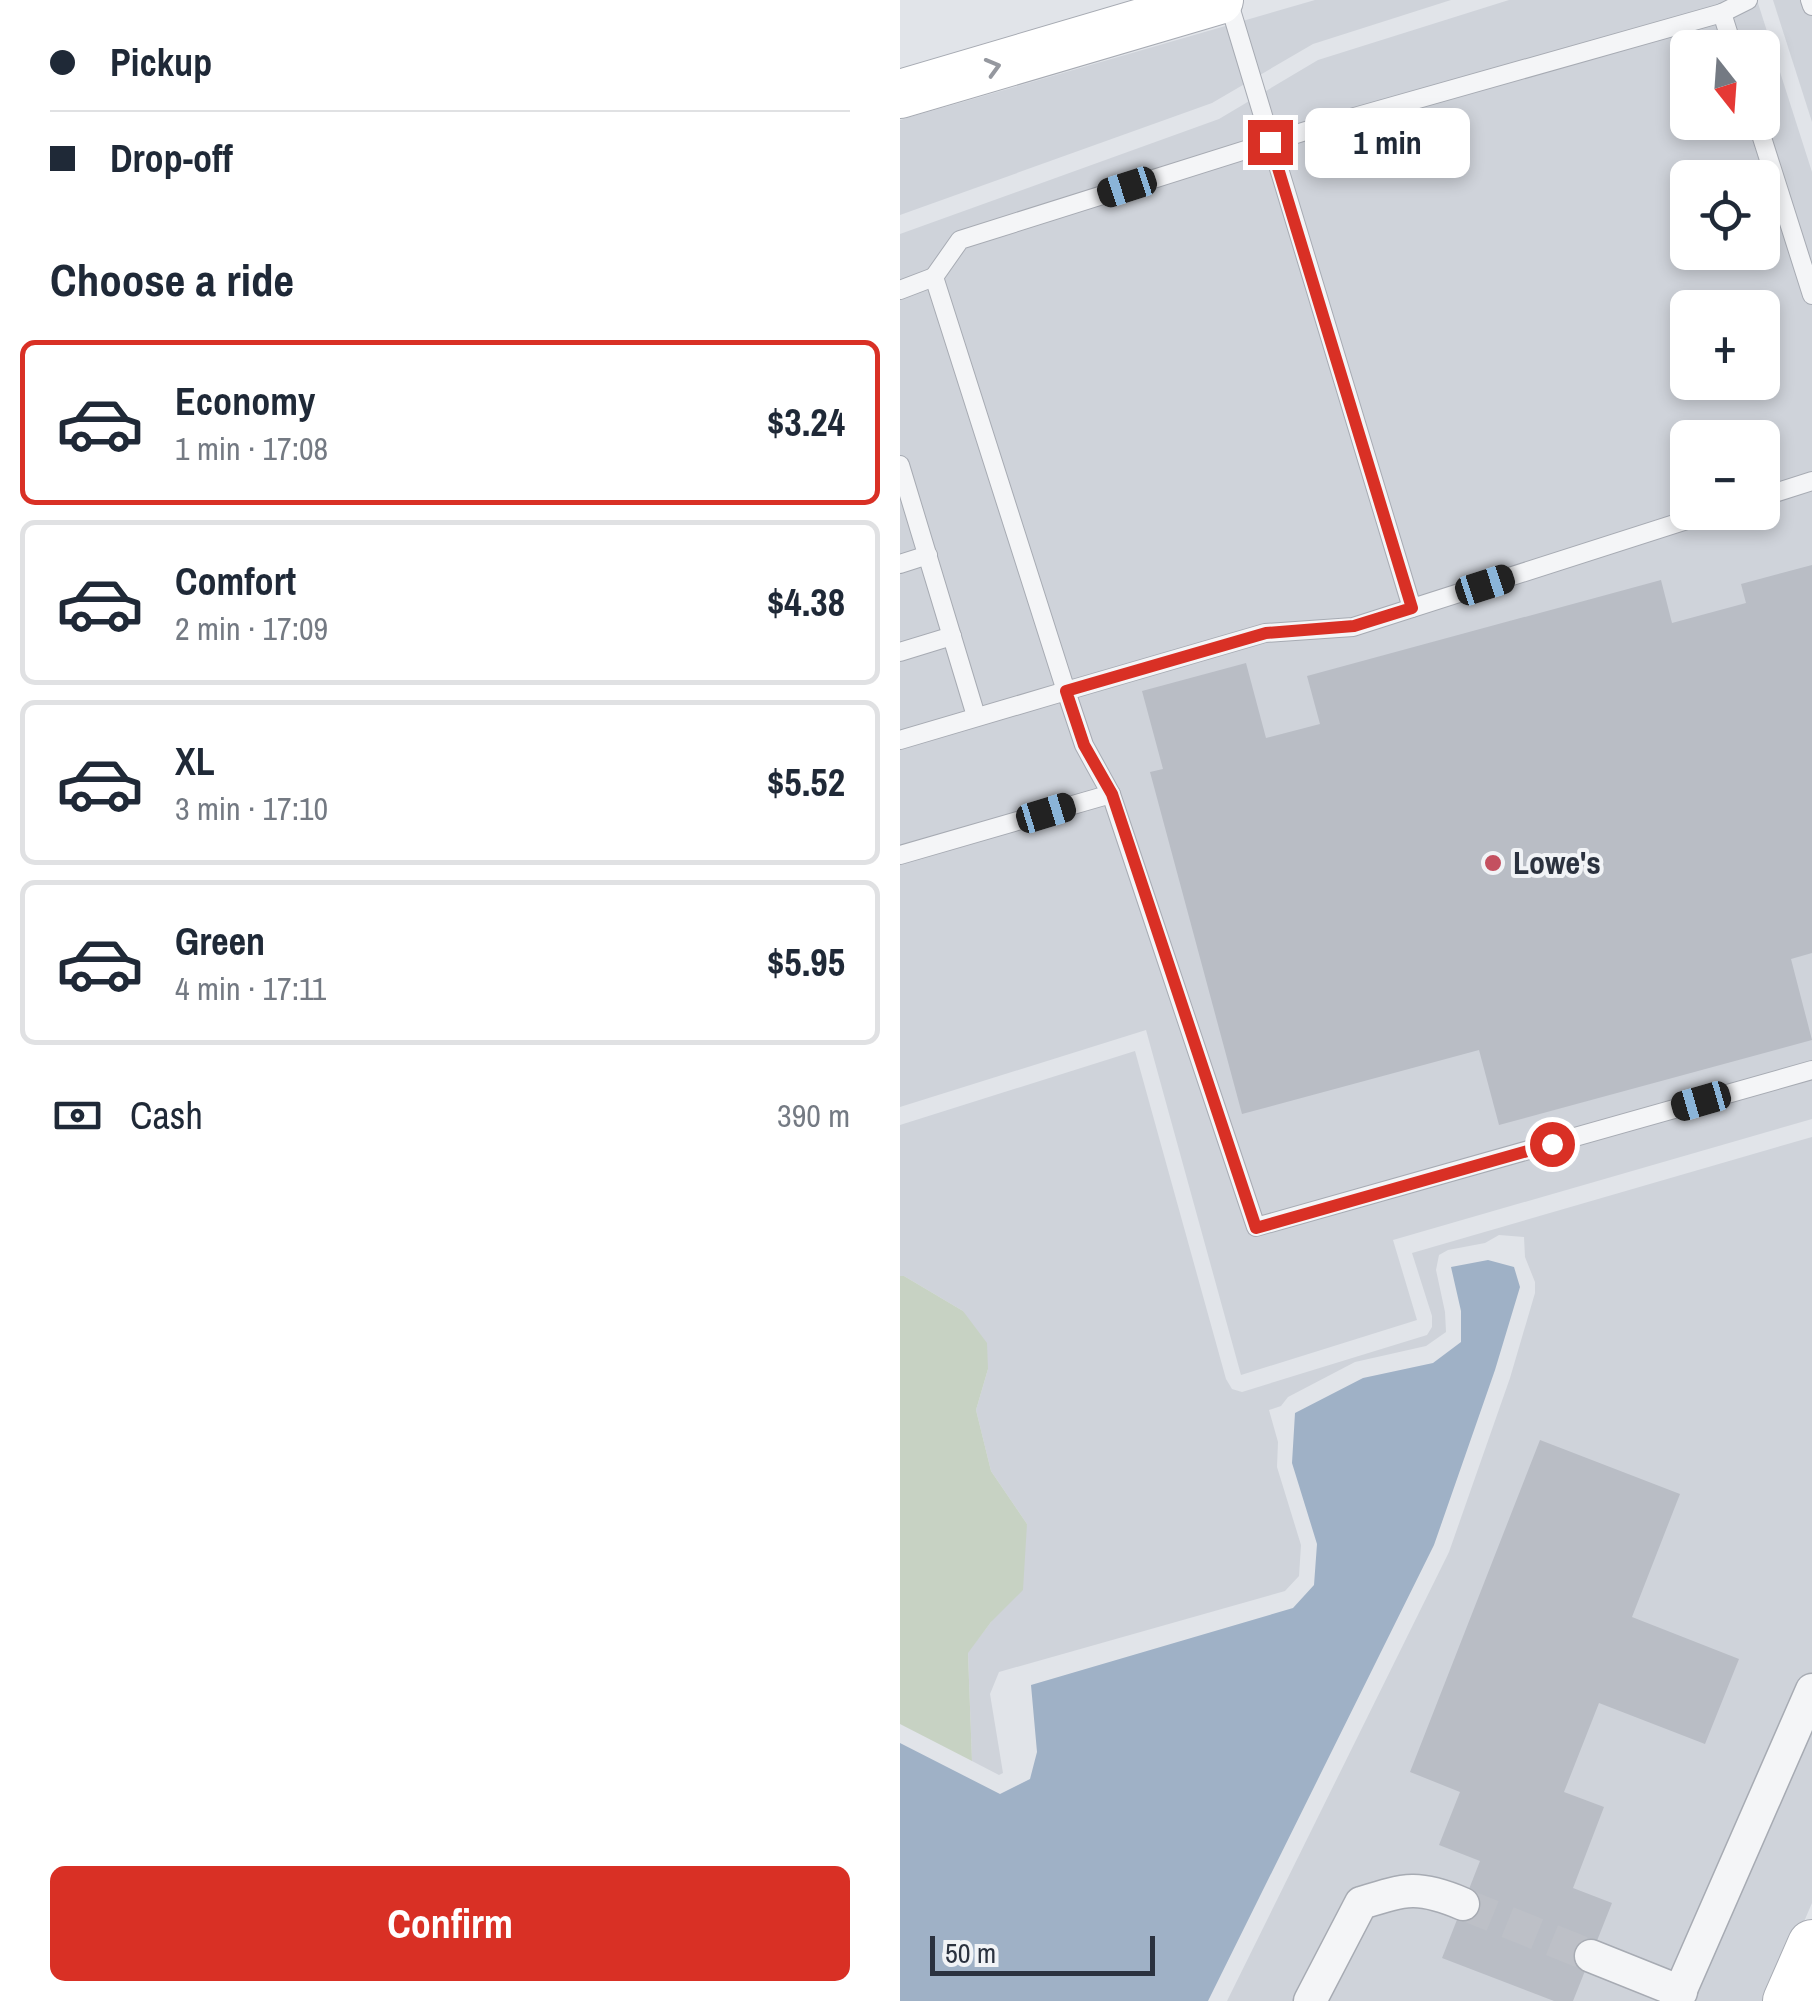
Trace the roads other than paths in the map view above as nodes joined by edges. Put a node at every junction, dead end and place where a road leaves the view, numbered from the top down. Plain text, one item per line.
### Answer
1 (1218, 0) edge
2 (1228, 0) edge
3 (1748, 0) edge
4 (1722, 12) junction
5 (1728, 30) edge
6 (900, 94) edge
7 (1763, 140) edge
8 (1270, 142) junction
9 (934, 277) junction
10 (900, 290) edge
11 (1812, 295) edge
12 (900, 465) edge
13 (1812, 481) edge
14 (1780, 491) edge
15 (1670, 525) edge
16 (928, 555) junction
17 (900, 564) edge
18 (1412, 608) junction
19 (952, 636) junction
20 (900, 652) edge
21 (1066, 691) junction
22 (976, 716) junction
23 (900, 740) edge
24 (1112, 794) junction
25 (900, 855) edge
26 (1812, 1070) edge
27 (1812, 1690) edge
28 (1464, 1904) tunnel mouth
29 (1812, 1944) edge
30 (1591, 1956) tunnel mouth
31 (1678, 1997) edge
32 (1310, 2001) edge
33 (1787, 2001) edge

6 -> 1 main road
2 - 8 lane
3 - 4 lane
4 - 5 lane
4 - 8 lane
7 - 11 lane
8 - 9 lane
8 - 18 lane
9 - 10 lane
9 - 21 lane
12 - 16 lane
13 - 14 lane
15 - 18 lane
16 - 17 lane
16 - 19 lane
18 - 21 lane
19 - 20 lane
19 - 22 lane
21 - 22 lane
21 - 24 lane
22 - 23 lane
24 - 25 lane
24 - 26 lane
27 - 31 street
28 - 32 street
29 - 33 main road
30 - 31 street

